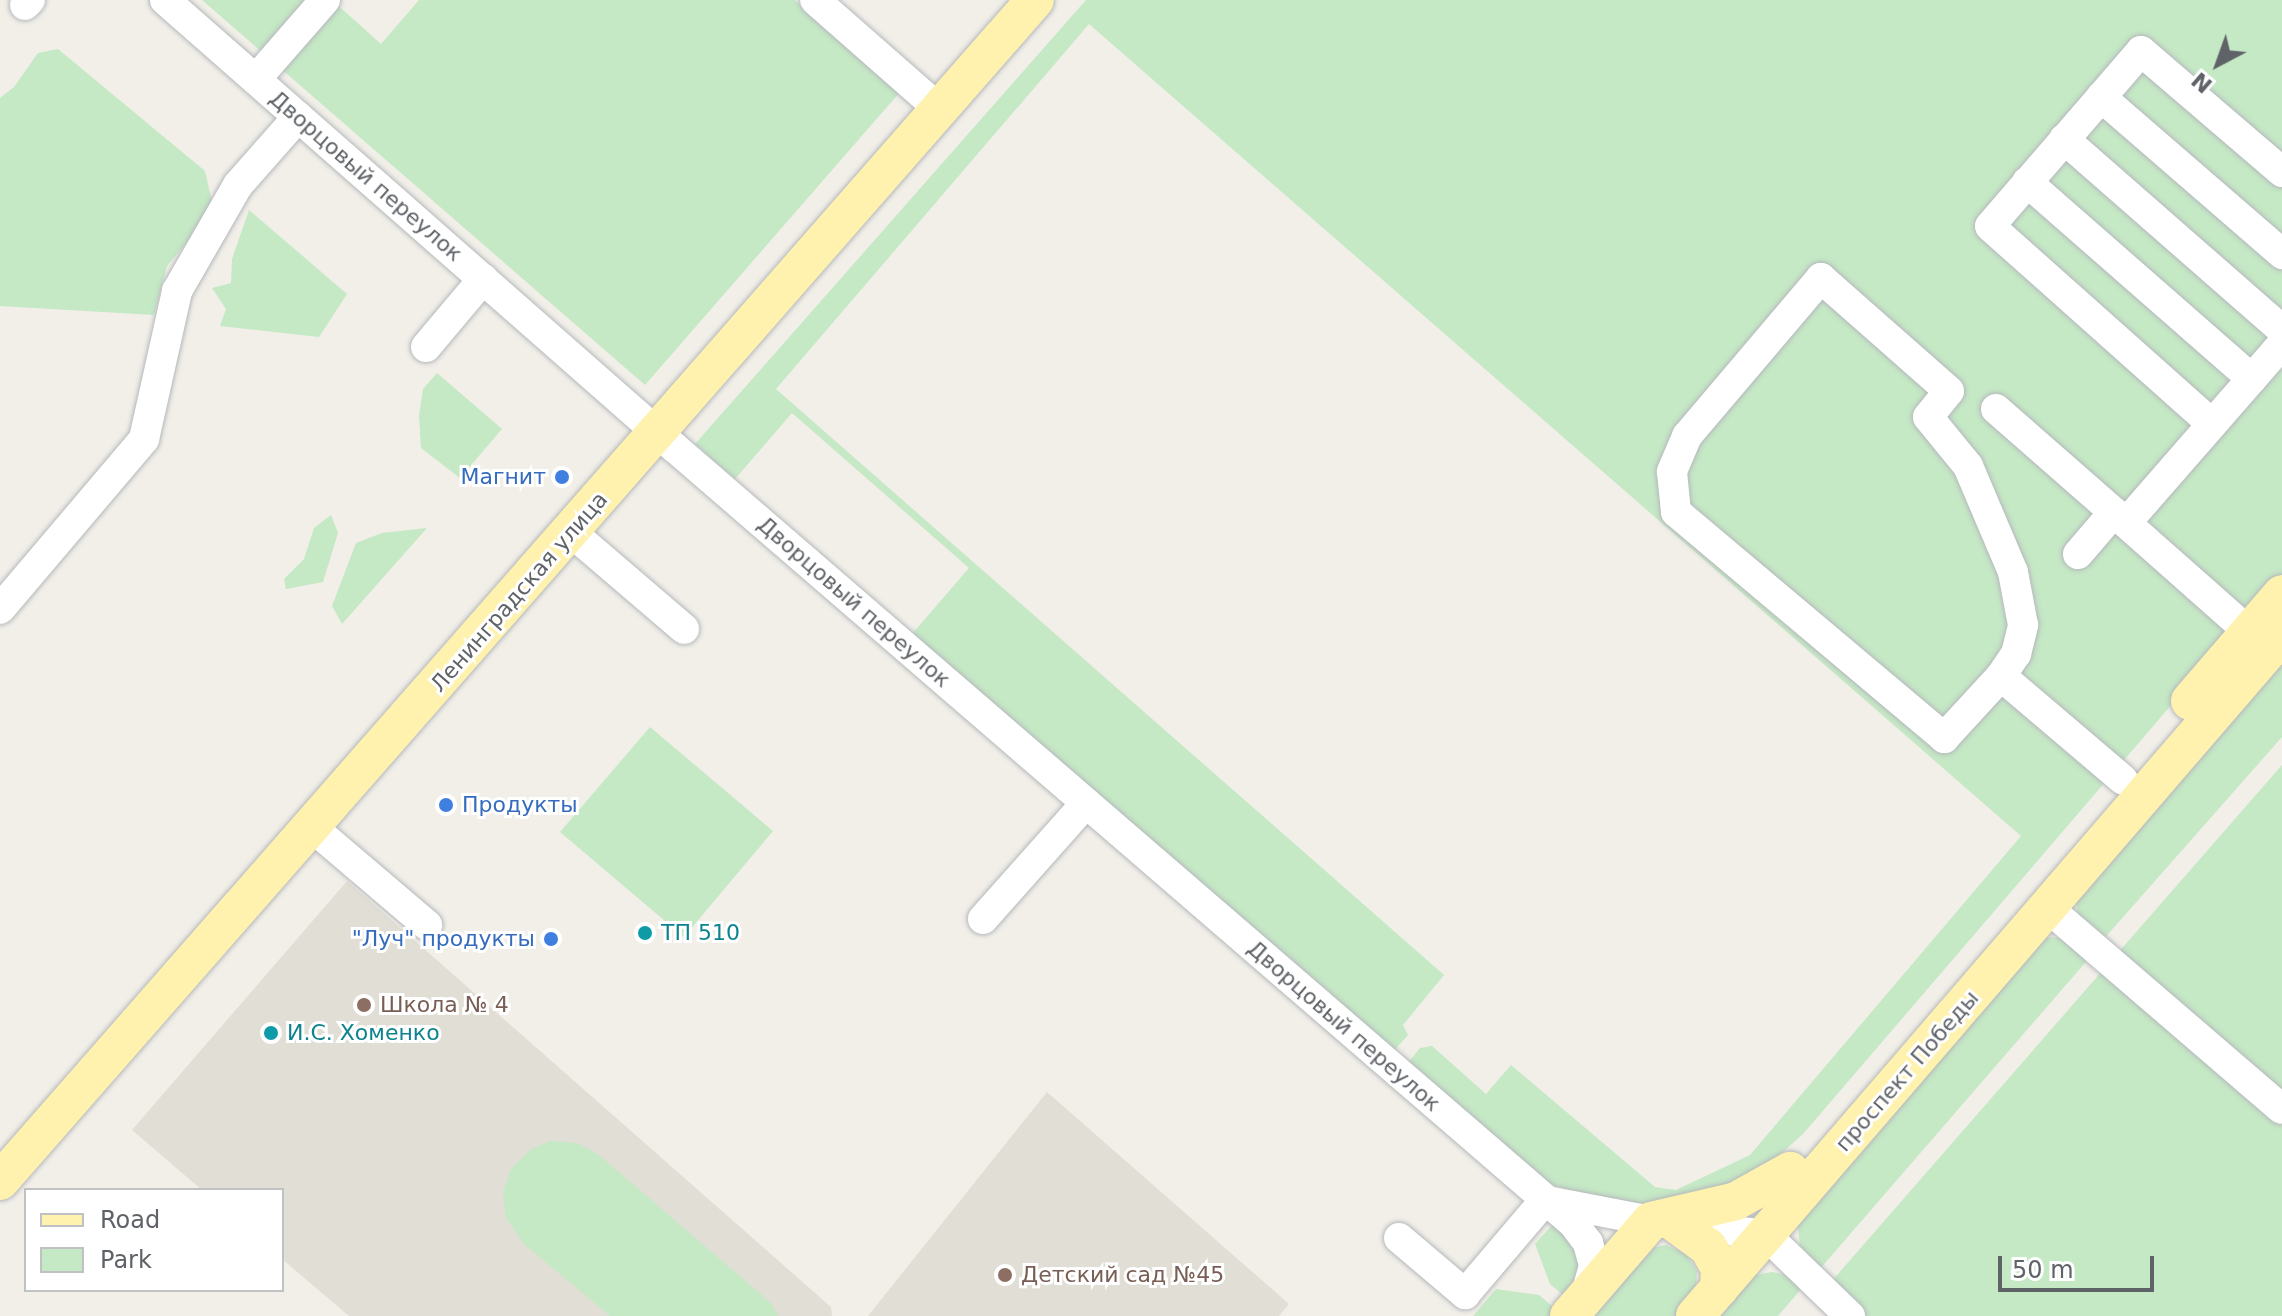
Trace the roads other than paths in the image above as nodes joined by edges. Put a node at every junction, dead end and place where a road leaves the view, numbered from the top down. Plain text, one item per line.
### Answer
1 (165, 0) edge
2 (325, 0) edge
3 (815, 0) edge
4 (1035, 0) edge
5 (256, 79) junction
6 (2101, 97) junction
7 (940, 110) junction
8 (298, 117) junction
9 (2064, 139) junction
10 (2282, 172) edge
11 (2027, 182) junction
12 (2282, 254) edge
13 (483, 279) junction
14 (2282, 330) edge
15 (2282, 344) edge
16 (426, 347) dead end
17 (2252, 379) junction
18 (1996, 409) dead end
19 (2212, 424) junction
20 (658, 432) junction
21 (2120, 517) junction
22 (571, 532) junction
23 (2078, 554) dead end
24 (2281, 596) edge
25 (0, 609) edge
26 (684, 629) dead end
27 (2266, 634) edge
28 (2001, 676) junction
29 (2123, 780) junction
30 (1086, 803) junction
31 (313, 828) junction
32 (2038, 899) junction
33 (983, 919) dead end
34 (427, 925) dead end
35 (2282, 1109) edge
36 (1790, 1171) junction
37 (0, 1181) edge
38 (1545, 1200) junction
39 (1663, 1223) junction
40 (1766, 1235) junction
41 (1399, 1238) dead end
42 (1707, 1302) edge
43 (1577, 1307) edge
44 (1850, 1316) edge

1 - 5 street, Дворцовый переулок
2 - 5 street
3 - 7 street
4 - 7 main road, Ленинградская улица
5 - 8 street, Дворцовый переулок
6 - 9 street
6 - 10 street
6 - 12 street
7 - 20 main road, Ленинградская улица
8 - 13 street, Дворцовый переулок
8 - 25 street
9 - 11 street
9 - 14 street
11 - 17 street
11 - 19 street
13 - 16 street
13 - 20 street, Дворцовый переулок
15 - 17 street
17 - 19 street
18 - 21 street
19 - 21 street
20 - 22 main road, Ленинградская улица
20 - 30 street, Дворцовый переулок
21 - 23 street
21 - 27 street
22 - 26 street
22 - 31 main road, Ленинградская улица
24 - 27 main road, проспект Победы
27 - 29 main road, проспект Победы
27 - 32 main road, проспект Победы
28 - 28 street
28 - 29 street
29 - 32 main road, проспект Победы
30 - 33 street
30 - 38 street, Дворцовый переулок
31 - 34 street
31 - 37 main road, Ленинградская улица
32 - 35 street
32 - 36 main road, проспект Победы
32 - 40 main road, проспект Победы
36 - 39 main road, проспект Победы
36 - 40 main road, проспект Победы
38 - 39 street, Дворцовый переулок
38 - 41 street
38 - 43 street, Дворцовый переулок
39 - 40 street
39 - 42 main road
39 - 43 main road
40 - 42 main road, проспект Победы
40 - 44 street

